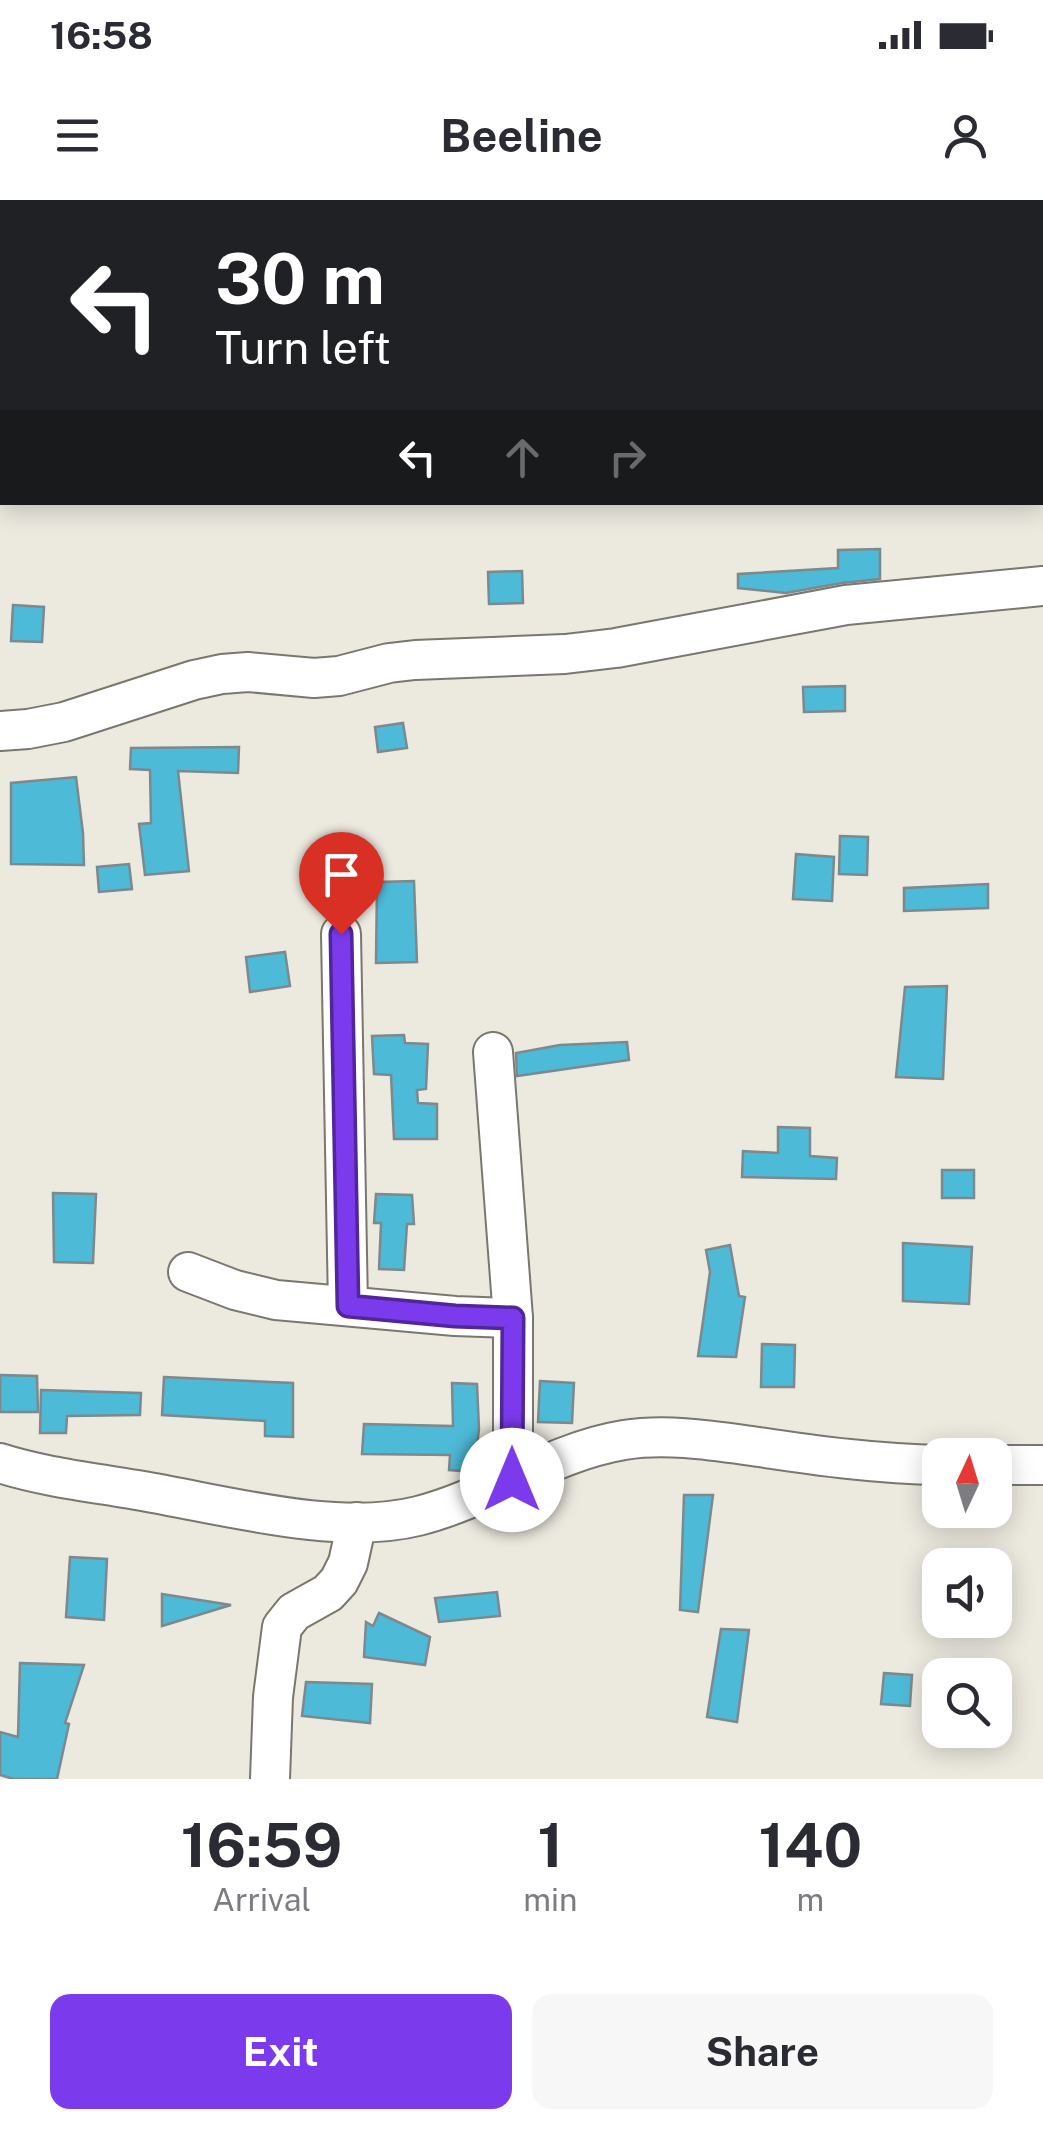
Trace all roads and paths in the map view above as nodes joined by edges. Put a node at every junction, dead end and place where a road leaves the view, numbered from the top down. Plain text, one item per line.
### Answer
1 (1043, 586) edge
2 (0, 731) edge
3 (341, 934) dead end
4 (494, 1052) dead end
5 (188, 1272) dead end
6 (348, 1306) junction
7 (513, 1318) junction
8 (0, 1463) edge
9 (922, 1464) edge
10 (1012, 1465) edge
11 (1043, 1465) edge
12 (512, 1480) junction
13 (357, 1522) junction
14 (270, 1779) edge

1 - 2 street
3 - 6 street
4 - 7 street
5 - 6 street
6 - 7 street
7 - 12 street
8 - 13 street
9 - 12 street
10 - 11 street
12 - 13 street
13 - 14 street

